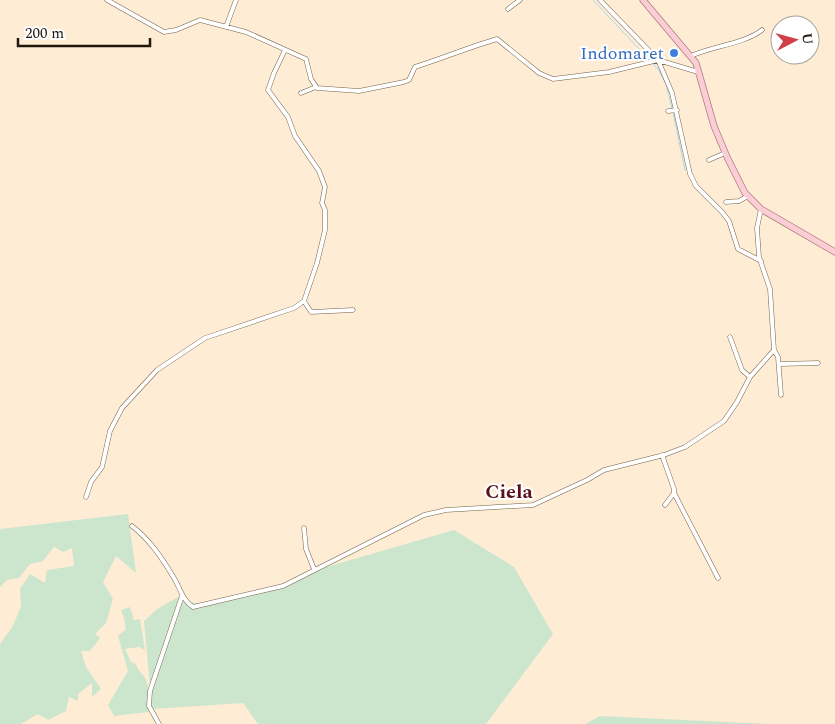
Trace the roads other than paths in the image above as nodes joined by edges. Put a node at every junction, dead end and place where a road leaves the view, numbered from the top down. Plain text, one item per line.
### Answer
1 (107, 0) edge
2 (236, 0) edge
3 (520, 0) edge
4 (600, 0) edge
5 (644, 0) edge
6 (508, 9) dead end
7 (226, 27) junction
8 (762, 30) dead end
9 (285, 50) junction
10 (691, 56) junction
11 (657, 60) junction
12 (698, 72) junction
13 (316, 87) junction
14 (301, 93) dead end
15 (725, 153) junction
16 (709, 160) dead end
17 (748, 196) junction
18 (726, 202) dead end
19 (761, 209) junction
20 (835, 252) edge
21 (760, 259) junction
22 (304, 301) junction
23 (353, 310) dead end
24 (730, 337) dead end
25 (774, 350) junction
26 (818, 363) dead end
27 (779, 364) junction
28 (750, 377) junction
29 (781, 395) dead end
30 (662, 455) junction
31 (674, 493) junction
32 (86, 497) dead end
33 (666, 505) dead end
34 (132, 526) dead end
35 (304, 528) dead end
36 (314, 569) junction
37 (718, 578) dead end
38 (182, 596) junction
39 (159, 724) edge

1 - 7 street
2 - 7 street
3 - 6 street
4 - 11 street
5 - 10 main road
7 - 9 street
8 - 10 street
9 - 13 street
9 - 22 street
10 - 12 main road
11 - 12 street
11 - 13 street
11 - 21 street
12 - 15 main road
13 - 14 street
15 - 16 street
15 - 17 main road
17 - 18 street
17 - 19 main road
19 - 20 main road
19 - 21 street
21 - 25 street
22 - 23 street
22 - 32 street
24 - 28 street
25 - 27 street
25 - 28 street
26 - 27 street
27 - 29 street
28 - 30 street
30 - 31 street
30 - 36 street
31 - 33 street
31 - 37 street
34 - 38 street
35 - 36 street
36 - 38 street
38 - 39 street

